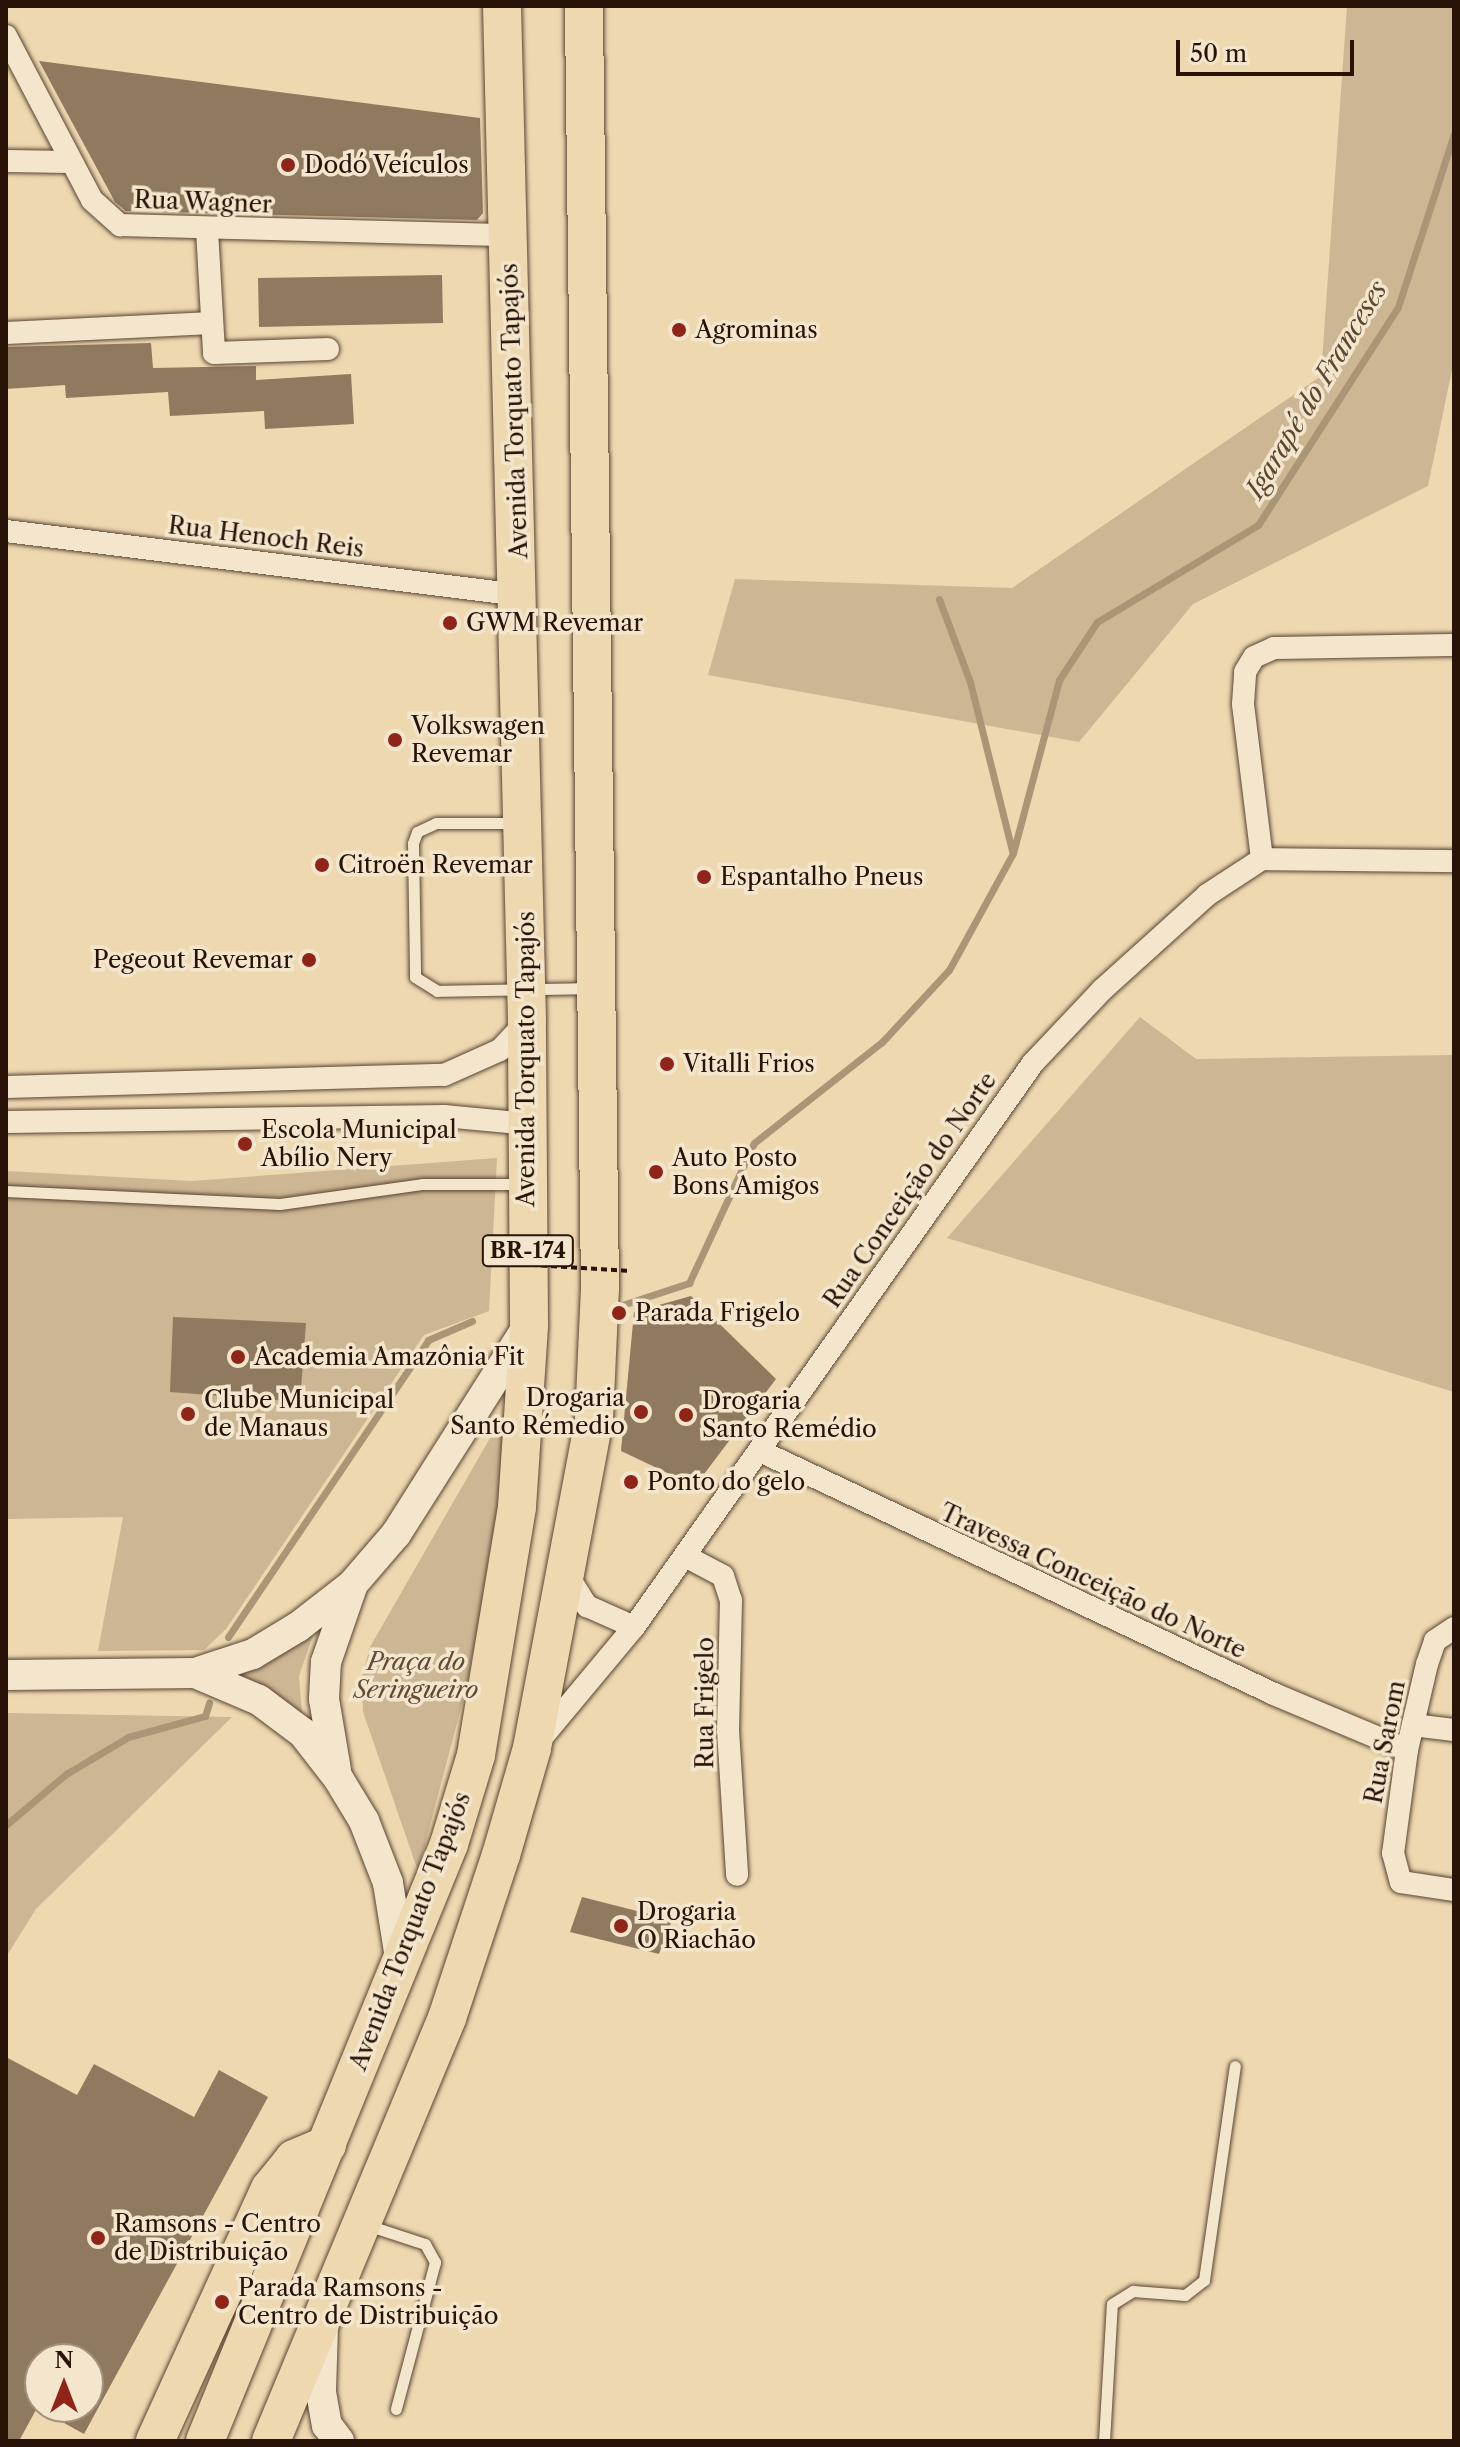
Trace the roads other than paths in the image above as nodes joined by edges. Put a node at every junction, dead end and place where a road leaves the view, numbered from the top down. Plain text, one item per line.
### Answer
1 (502, 6) edge
2 (584, 6) edge
3 (6, 36) edge
4 (6, 161) edge
5 (70, 162) junction
6 (207, 230) junction
7 (508, 235) junction
8 (212, 323) junction
9 (6, 333) edge
10 (328, 349) dead end
11 (6, 531) edge
12 (520, 595) junction
13 (1454, 645) edge
14 (523, 823) junction
15 (1262, 859) junction
16 (1454, 861) edge
17 (596, 988) junction
18 (527, 1006) junction
19 (259, 1082) junction
20 (6, 1087) edge
21 (261, 1118) junction
22 (6, 1122) edge
23 (528, 1124) junction
24 (526, 1184) junction
25 (6, 1191) edge
26 (529, 1324) junction
27 (760, 1451) junction
28 (685, 1556) junction
29 (568, 1576) junction
30 (352, 1585) junction
31 (634, 1627) junction
32 (1454, 1628) edge
33 (195, 1673) junction
34 (6, 1675) edge
35 (1413, 1725) junction
36 (1454, 1730) edge
37 (532, 1748) junction
38 (1407, 1750) junction
39 (338, 1778) junction
40 (737, 1875) dead end
41 (1454, 1890) edge
42 (401, 1964) junction
43 (1235, 2066) dead end
44 (327, 2145) junction
45 (362, 2223) junction
46 (323, 2321) junction
47 (396, 2409) dead end
48 (155, 2439) edge
49 (205, 2441) edge
50 (271, 2441) edge
51 (339, 2441) edge
52 (1104, 2441) edge

1 - 7 highway, Avenida Torquato Tapajós / BR-174
2 - 17 highway, BR-174
3 - 5 street, Rua Wagner
4 - 5 street
5 - 6 street, Rua Wagner
6 - 7 street, Rua Wagner
6 - 8 street
7 - 12 highway, Avenida Torquato Tapajós / BR-174
8 - 9 street
8 - 10 street
11 - 12 street, Rua Henoch Reis
12 - 14 highway, Avenida Torquato Tapajós / BR-174
13 - 15 street
14 - 18 highway, Avenida Torquato Tapajós / BR-174
14 - 18 lane
15 - 16 street
15 - 27 street, Rua Conceição do Norte
17 - 18 lane
17 - 29 highway, BR-174
18 - 19 street
18 - 23 highway, Avenida Torquato Tapajós / BR-174
19 - 20 street
19 - 21 street
21 - 22 street
21 - 23 street
23 - 24 highway, Avenida Torquato Tapajós / BR-174
24 - 25 lane
24 - 26 highway, Avenida Torquato Tapajós / BR-174
26 - 30 street
26 - 42 highway, Avenida Torquato Tapajós / BR-174
27 - 28 street, Rua Conceição do Norte
27 - 38 street, Travessa Conceição do Norte
28 - 31 street, Rua Conceição do Norte
28 - 40 street, Rua Frigelo
29 - 31 street
29 - 37 highway, BR-174
30 - 33 street
30 - 39 street
31 - 37 street, Rua Conceição do Norte
32 - 35 street, Rua Sarom
33 - 34 street
33 - 39 street
35 - 36 street
35 - 38 street, Rua Sarom
37 - 45 highway, BR-174
38 - 41 street, Rua Sarom
39 - 42 street
42 - 44 highway, Avenida Torquato Tapajós / BR-174
43 - 52 lane
44 - 48 highway
44 - 49 highway, Avenida Torquato Tapajós / BR-174
45 - 46 highway, BR-174
45 - 47 lane
46 - 50 highway, BR-174
46 - 51 street

